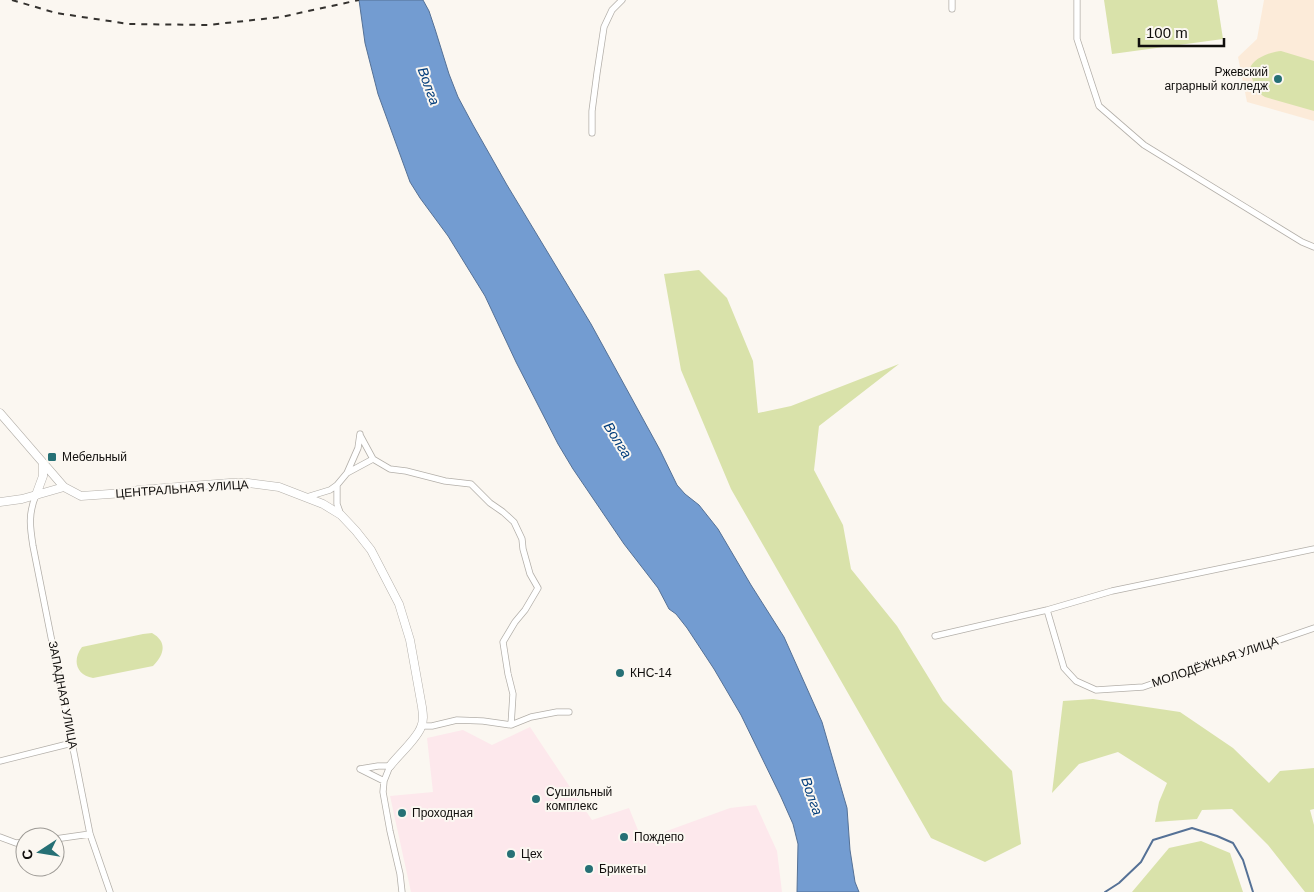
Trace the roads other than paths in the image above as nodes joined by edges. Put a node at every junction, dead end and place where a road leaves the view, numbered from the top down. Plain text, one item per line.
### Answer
1 (622, 0) edge
2 (952, 0) edge
3 (1077, 0) edge
4 (952, 9) dead end
5 (592, 134) dead end
6 (1314, 248) edge
7 (0, 413) edge
8 (373, 459) junction
9 (43, 464) junction
10 (347, 473) junction
11 (337, 485) junction
12 (64, 488) junction
13 (36, 495) junction
14 (307, 497) junction
15 (0, 502) edge
16 (341, 515) junction
17 (1314, 549) edge
18 (1047, 610) junction
19 (1314, 628) edge
20 (935, 636) dead end
21 (569, 712) dead end
22 (511, 725) junction
23 (422, 726) junction
24 (72, 743) junction
25 (0, 761) edge
26 (390, 766) junction
27 (384, 781) junction
28 (90, 834) junction
29 (0, 837) edge
30 (65, 838) edge
31 (15, 843) edge
32 (110, 892) edge
33 (402, 892) edge

1 - 5 street
2 - 4 street
3 - 6 street
7 - 9 street
8 - 10 street
8 - 10 street
8 - 22 street
9 - 12 street
9 - 13 street
10 - 11 street
11 - 14 street
11 - 16 street
12 - 13 street
12 - 14 street, ЦЕНТРАЛЬНАЯ УЛИЦА
13 - 15 street
13 - 24 street, ЗАПАДНАЯ УЛИЦА
14 - 16 street, ЦЕНТРАЛЬНАЯ УЛИЦА
16 - 23 street, ЦЕНТРАЛЬНАЯ УЛИЦА
17 - 18 street
18 - 19 street, МОЛОДЁЖНАЯ УЛИЦА
18 - 20 street
21 - 22 street
22 - 23 street
23 - 26 street
24 - 25 street
24 - 28 street, ЗАПАДНАЯ УЛИЦА
26 - 27 street
26 - 27 street
27 - 33 street
28 - 30 street
28 - 32 street, ЗАПАДНАЯ УЛИЦА
29 - 31 street

